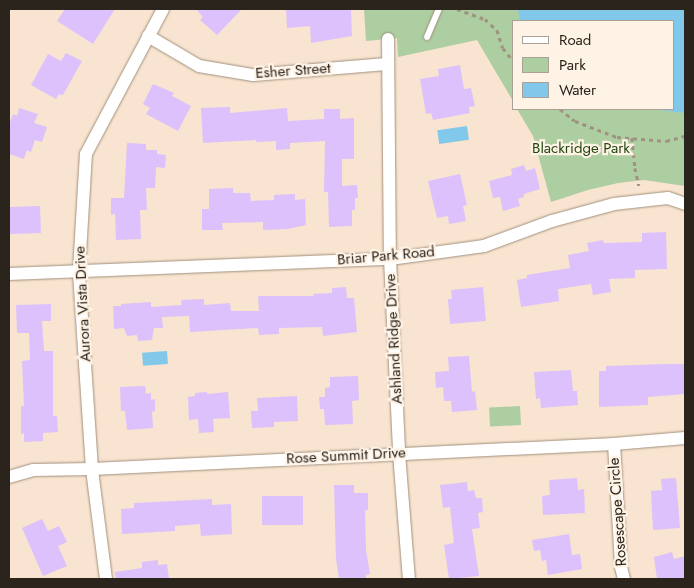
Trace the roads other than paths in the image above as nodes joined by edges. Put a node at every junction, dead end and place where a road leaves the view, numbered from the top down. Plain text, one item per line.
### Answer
1 (163, 9) edge
2 (439, 9) edge
3 (148, 36) junction
4 (427, 37) dead end
5 (388, 39) dead end
6 (387, 64) junction
7 (685, 204) edge
8 (390, 259) junction
9 (79, 270) junction
10 (9, 274) edge
11 (685, 438) edge
12 (614, 444) junction
13 (399, 453) junction
14 (92, 469) junction
15 (9, 477) edge
16 (106, 579) edge
17 (410, 579) edge
18 (624, 579) edge

1 - 3 street, Aurora Vista Drive
2 - 4 lane
3 - 6 street, Esher Street
3 - 9 street, Aurora Vista Drive
5 - 6 street, Ashland Ridge Drive
6 - 8 street, Ashland Ridge Drive
7 - 8 street, Briar Park Road
8 - 9 street, Briar Park Road
8 - 13 street, Ashland Ridge Drive
9 - 10 street, Briar Park Road
9 - 14 street, Aurora Vista Drive
11 - 12 street, Rose Summit Drive
12 - 13 street, Rose Summit Drive
12 - 18 street, Rosescape Circle
13 - 14 street, Rose Summit Drive
13 - 17 street, Ashland Ridge Drive
14 - 15 street, Rose Summit Drive
14 - 16 street, Aurora Vista Drive

